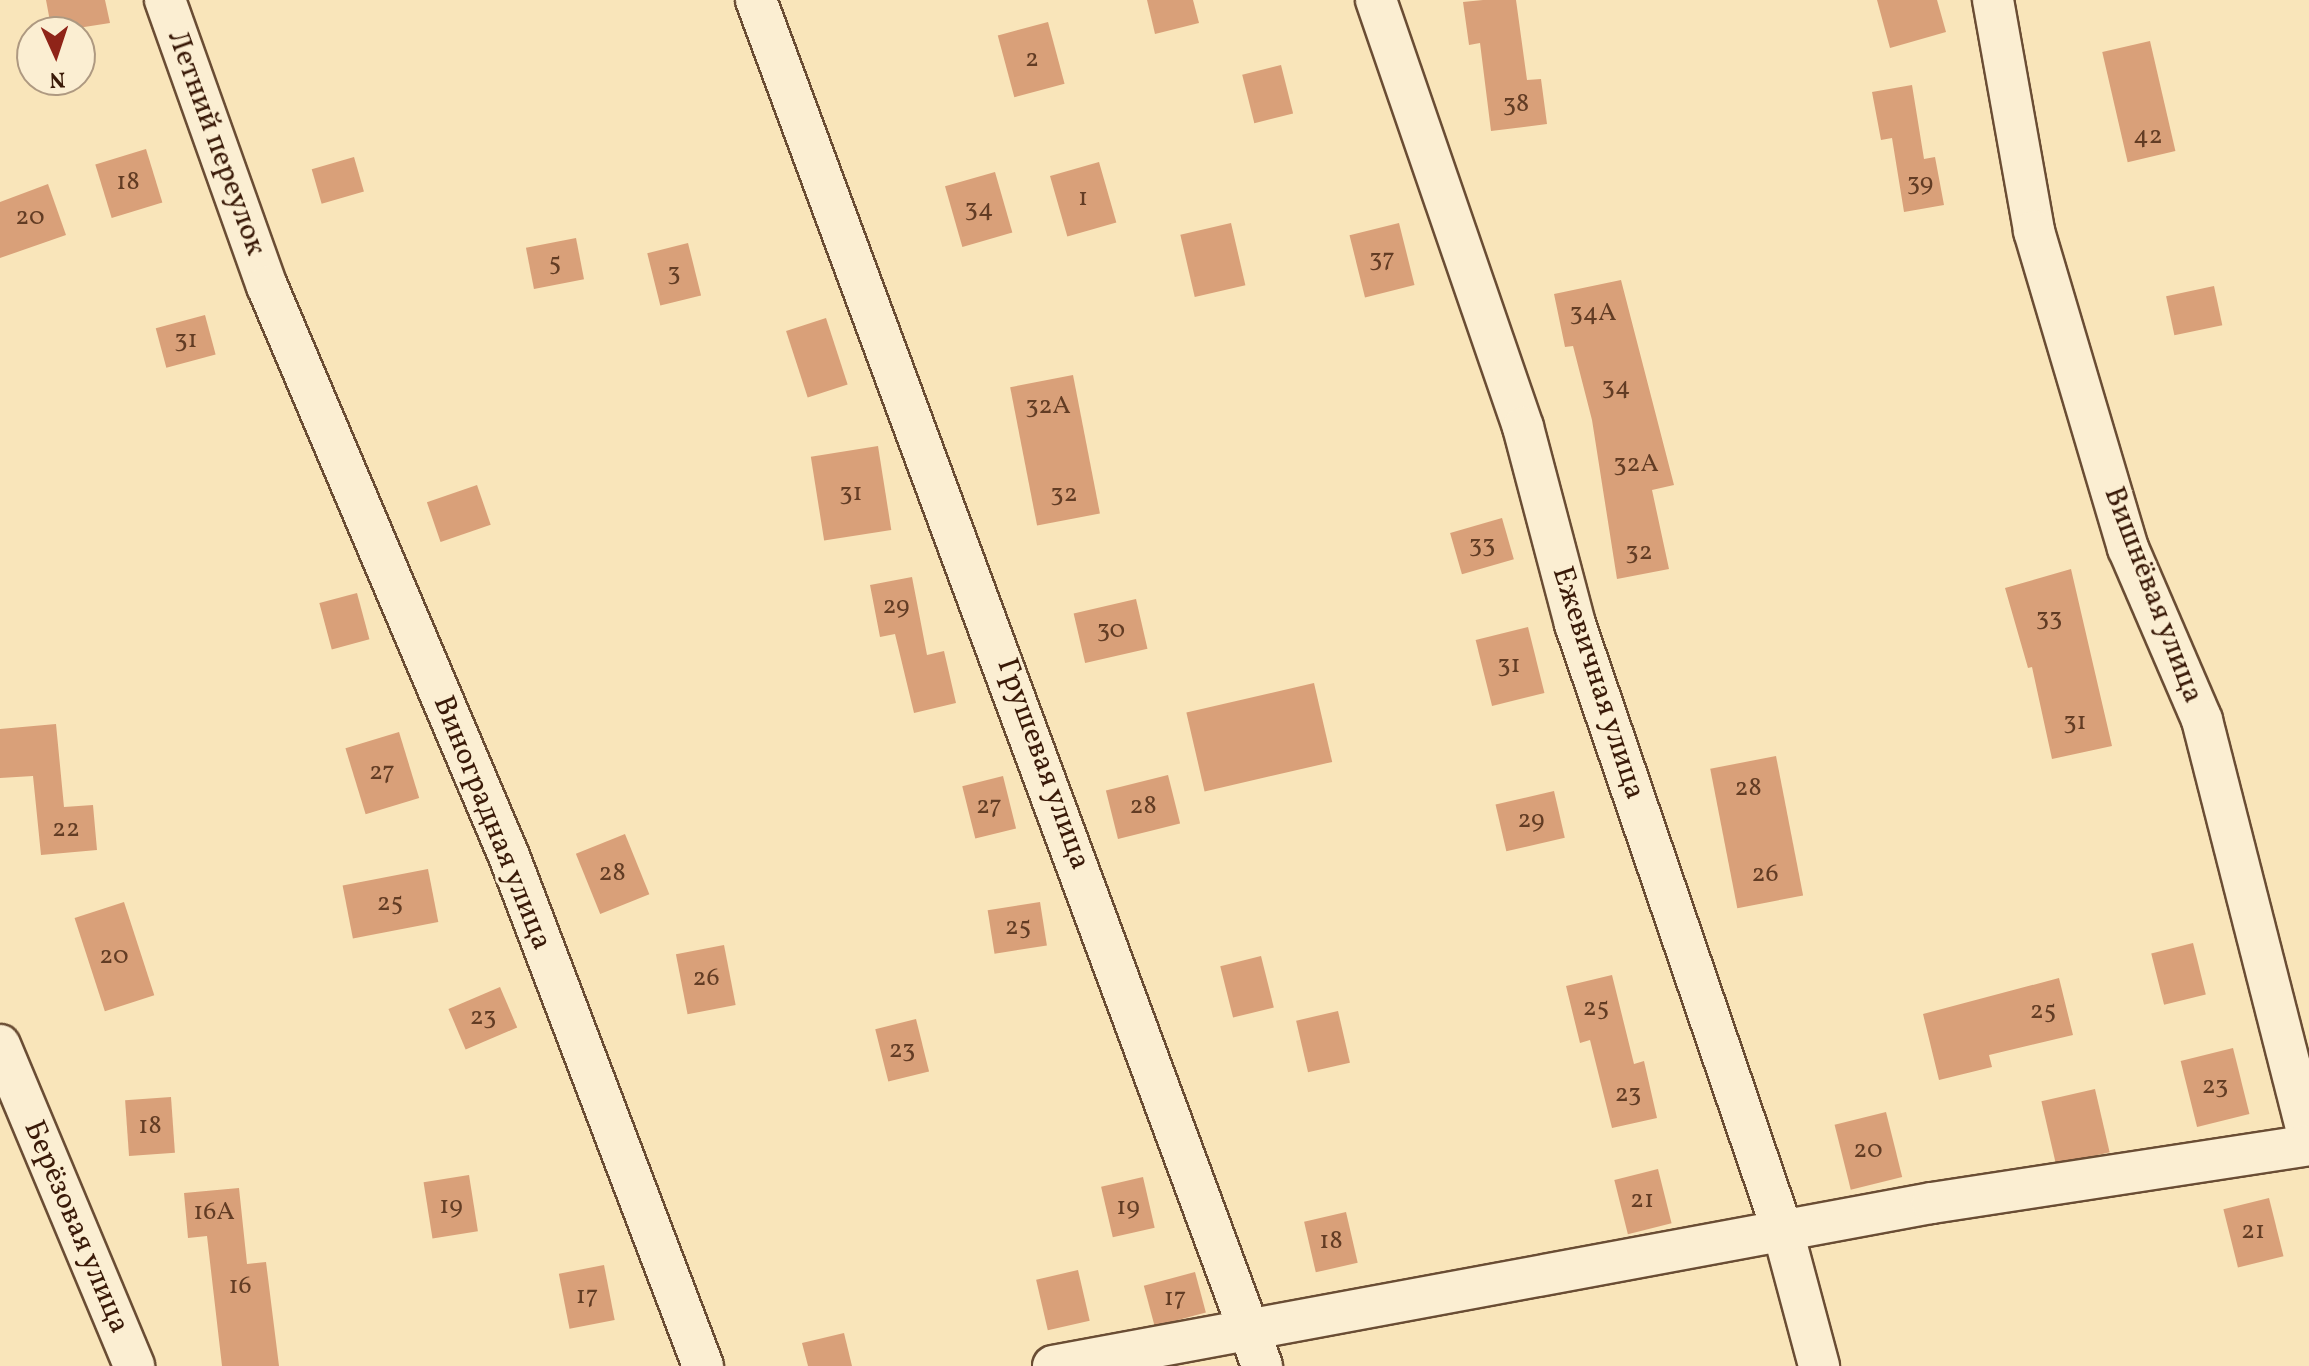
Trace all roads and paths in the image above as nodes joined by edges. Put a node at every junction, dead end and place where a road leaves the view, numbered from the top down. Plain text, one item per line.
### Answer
1 (165, 0) edge
2 (756, 0) edge
3 (1376, 0) edge
4 (1993, 0) edge
5 (267, 286) joint
6 (0, 1045) edge
7 (2309, 1143) edge
8 (1784, 1235) junction
9 (1249, 1327) junction
10 (134, 1366) edge
11 (703, 1366) edge
12 (1053, 1366) edge
13 (1262, 1366) edge
14 (1819, 1366) edge

1 - 5 street, Летний переулок
2 - 9 street, Грушевая улица
3 - 8 street, Ежевичная улица
4 - 7 street, Вишнёвая улица
5 - 11 street, Виноградная улица
6 - 10 street, Берёзовая улица
7 - 8 street
8 - 9 street
8 - 14 street, Ежевичная улица
9 - 12 street
9 - 13 street, Грушевая улица

